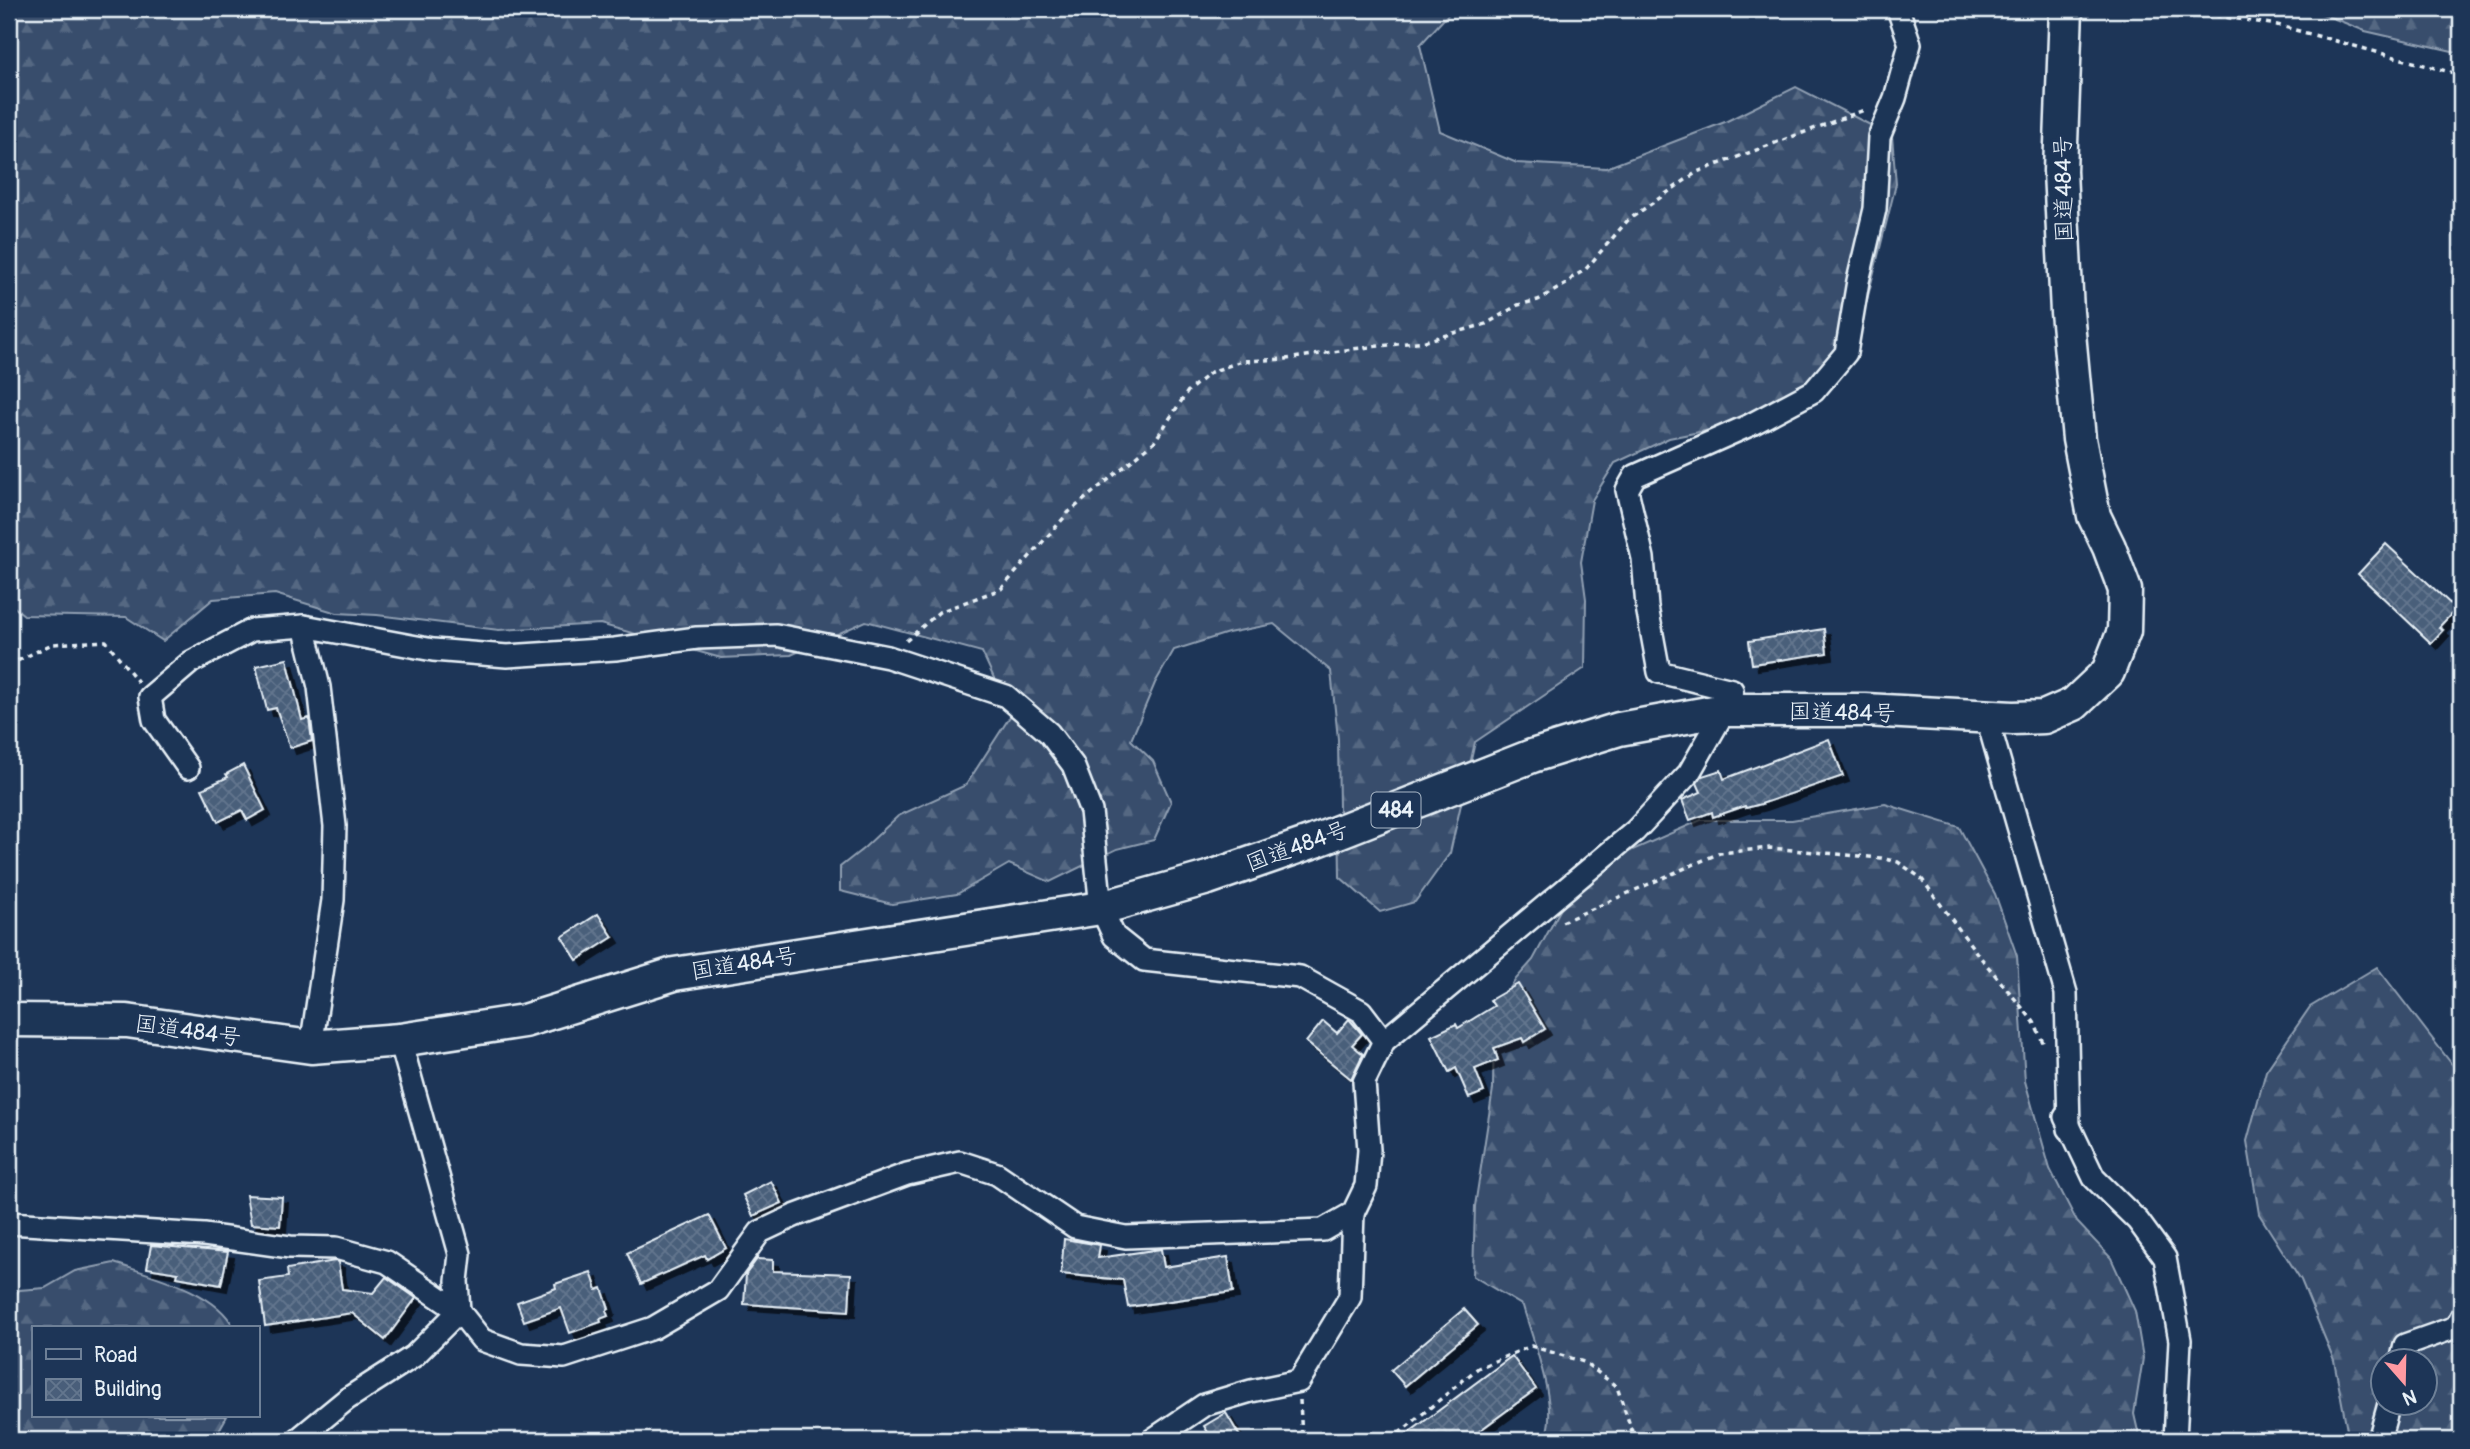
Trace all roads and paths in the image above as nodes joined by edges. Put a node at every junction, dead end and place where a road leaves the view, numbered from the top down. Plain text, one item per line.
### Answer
1 (1898, 9) edge
2 (2066, 9) edge
3 (2180, 9) edge
4 (2461, 75) edge
5 (1895, 98) junction
6 (304, 626) junction
7 (888, 657) junction
8 (9, 665) edge
9 (150, 698) junction
10 (1725, 710) junction
11 (1987, 718) junction
12 (188, 768) dead end
13 (1101, 908) junction
14 (1559, 924) dead end
15 (9, 1020) edge
16 (400, 1041) junction
17 (1384, 1041) junction
18 (311, 1047) junction
19 (2056, 1088) joint
20 (2069, 1129) junction
21 (1353, 1213) junction
22 (9, 1223) edge
23 (458, 1311) junction
24 (2461, 1317) edge
25 (2404, 1348) edge
26 (1299, 1381) junction
27 (2385, 1418) edge
28 (297, 1440) edge
29 (1152, 1440) edge
30 (1302, 1440) edge
31 (1391, 1440) edge
32 (1635, 1440) edge
33 (2175, 1440) edge
34 (2379, 1440) edge

1 - 5 street
2 - 11 highway, 国道484号 / 484
3 - 4 path
5 - 7 path
5 - 10 street
6 - 7 street
6 - 9 street
6 - 18 street
7 - 13 street
8 - 9 path
9 - 12 street
10 - 11 highway, 国道484号 / 484
10 - 13 highway, 国道484号 / 484
10 - 17 street
11 - 20 street
13 - 16 highway, 国道484号 / 484
13 - 17 street
14 - 19 path
15 - 18 highway, 国道484号 / 484
16 - 18 highway, 国道484号 / 484
16 - 23 street
17 - 21 street
19 - 20 street
20 - 33 street
21 - 23 street
21 - 26 street
22 - 23 street
23 - 28 street
24 - 25 street
26 - 29 street
26 - 30 path
27 - 34 street
31 - 32 path

